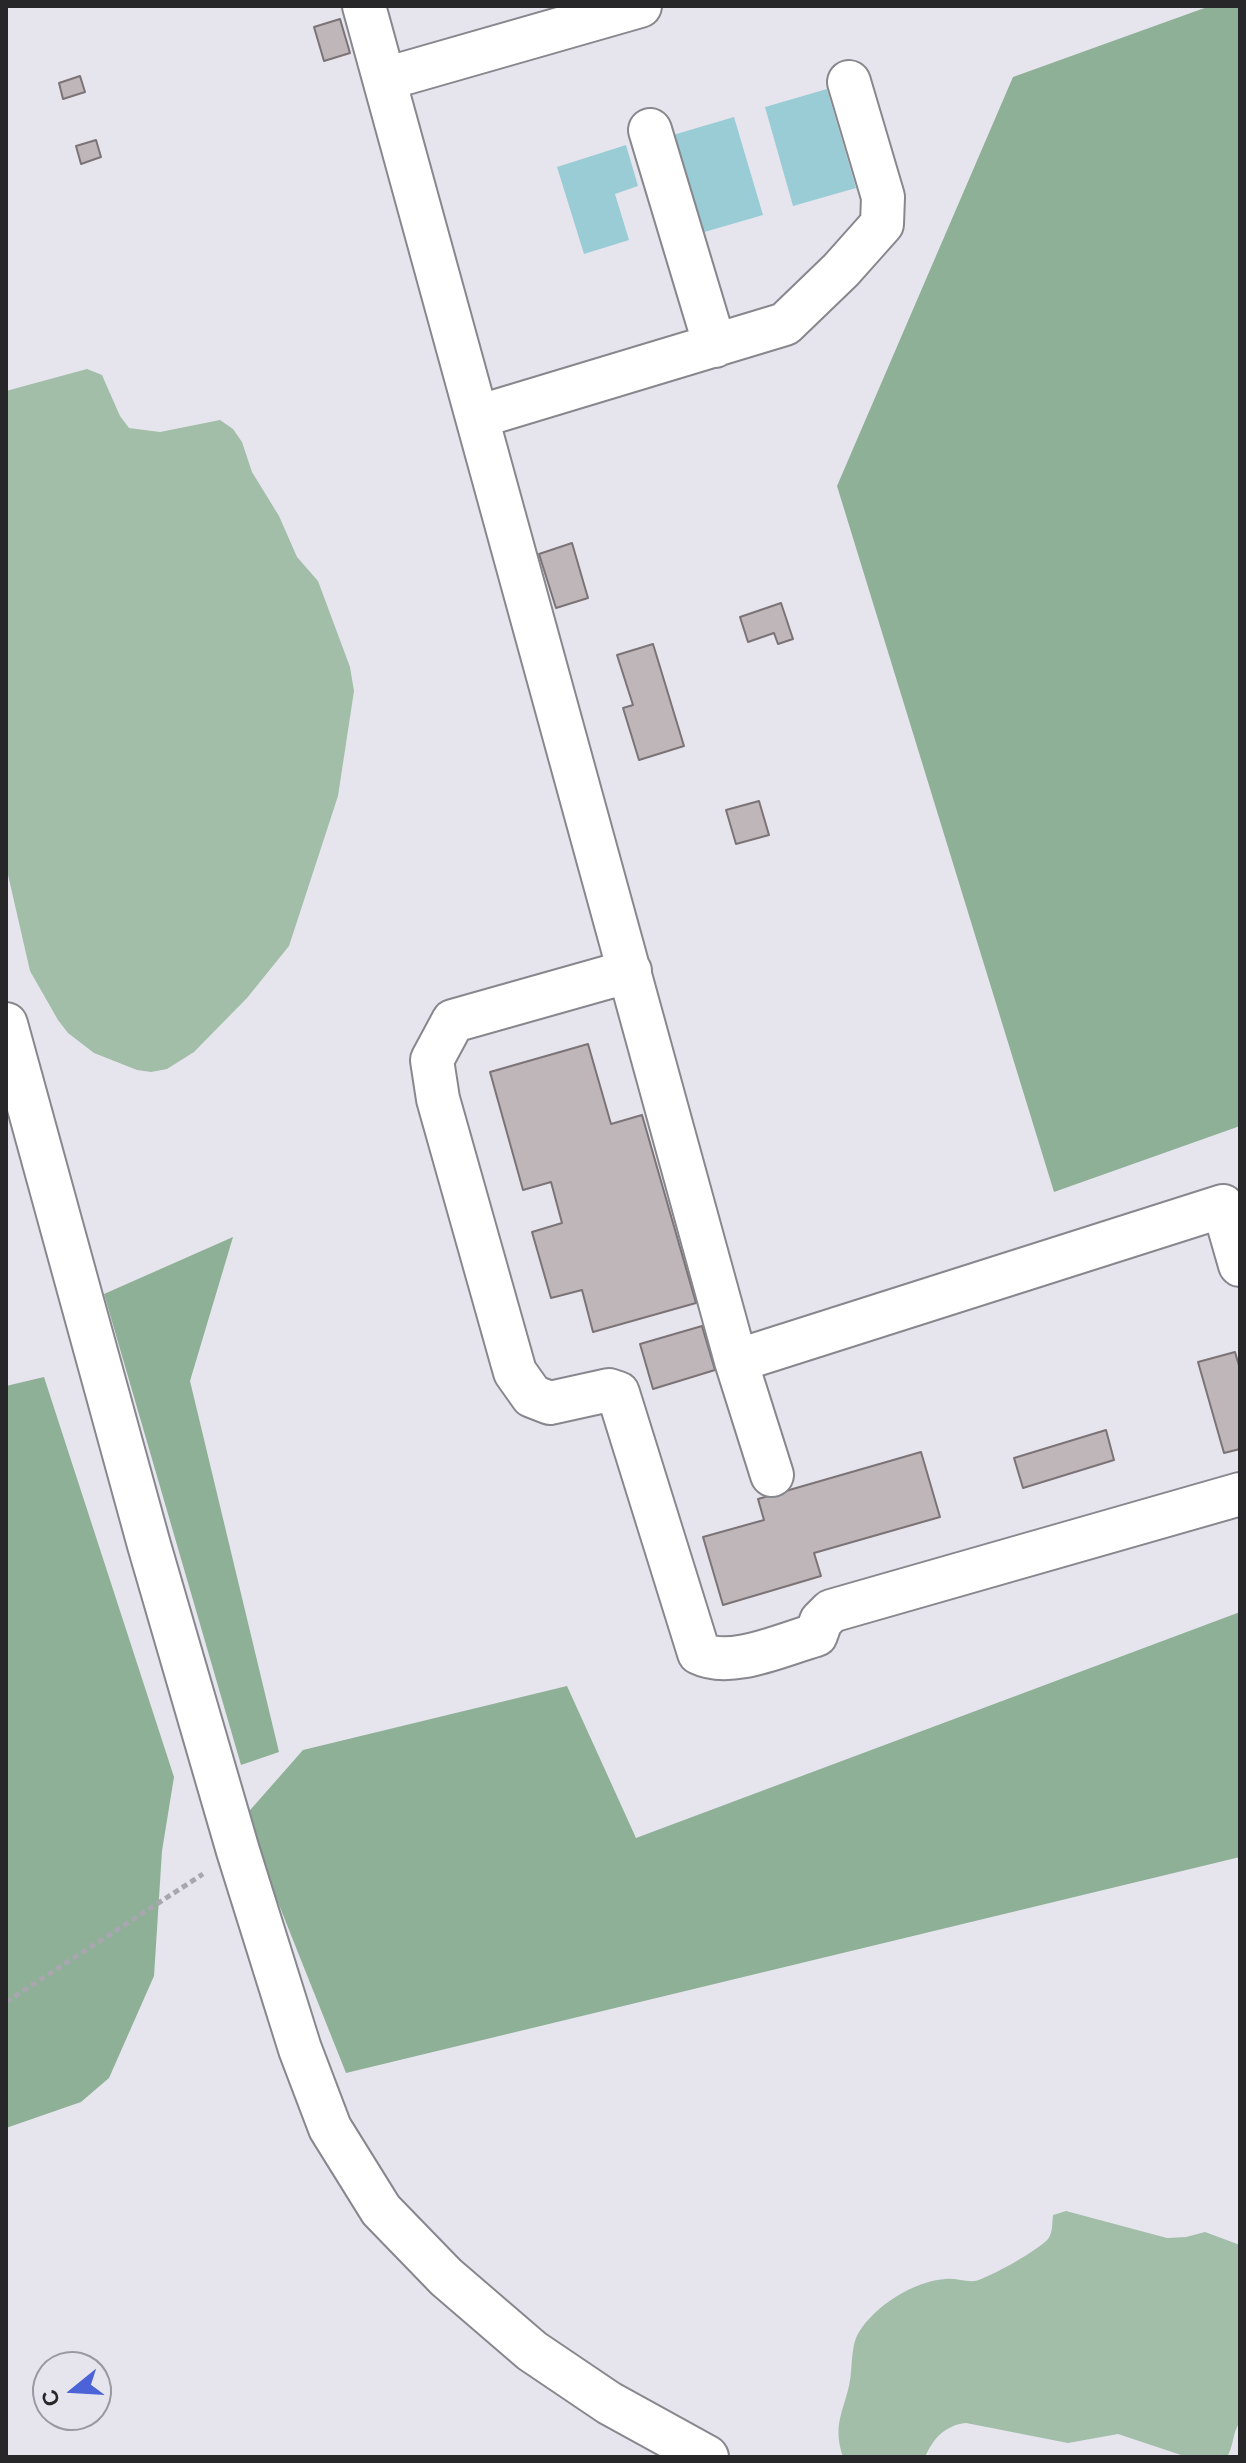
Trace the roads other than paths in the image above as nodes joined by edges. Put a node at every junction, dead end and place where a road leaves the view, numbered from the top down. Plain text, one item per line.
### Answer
1 (364, 6) edge
2 (640, 6) edge
3 (385, 79) junction
4 (849, 82) dead end
5 (650, 130) dead end
6 (715, 346) junction
7 (477, 417) junction
8 (630, 971) junction
9 (6, 1024) edge
10 (1231, 1203) edge
11 (1240, 1265) edge
12 (736, 1361) junction
13 (772, 1475) dead end
14 (1240, 1494) edge
15 (707, 2457) edge

1 - 3 street
2 - 3 street
3 - 7 street
4 - 6 street
5 - 6 street
6 - 7 street
7 - 8 street
8 - 12 street
8 - 14 street
9 - 15 street
10 - 11 street
10 - 12 street
12 - 13 street

